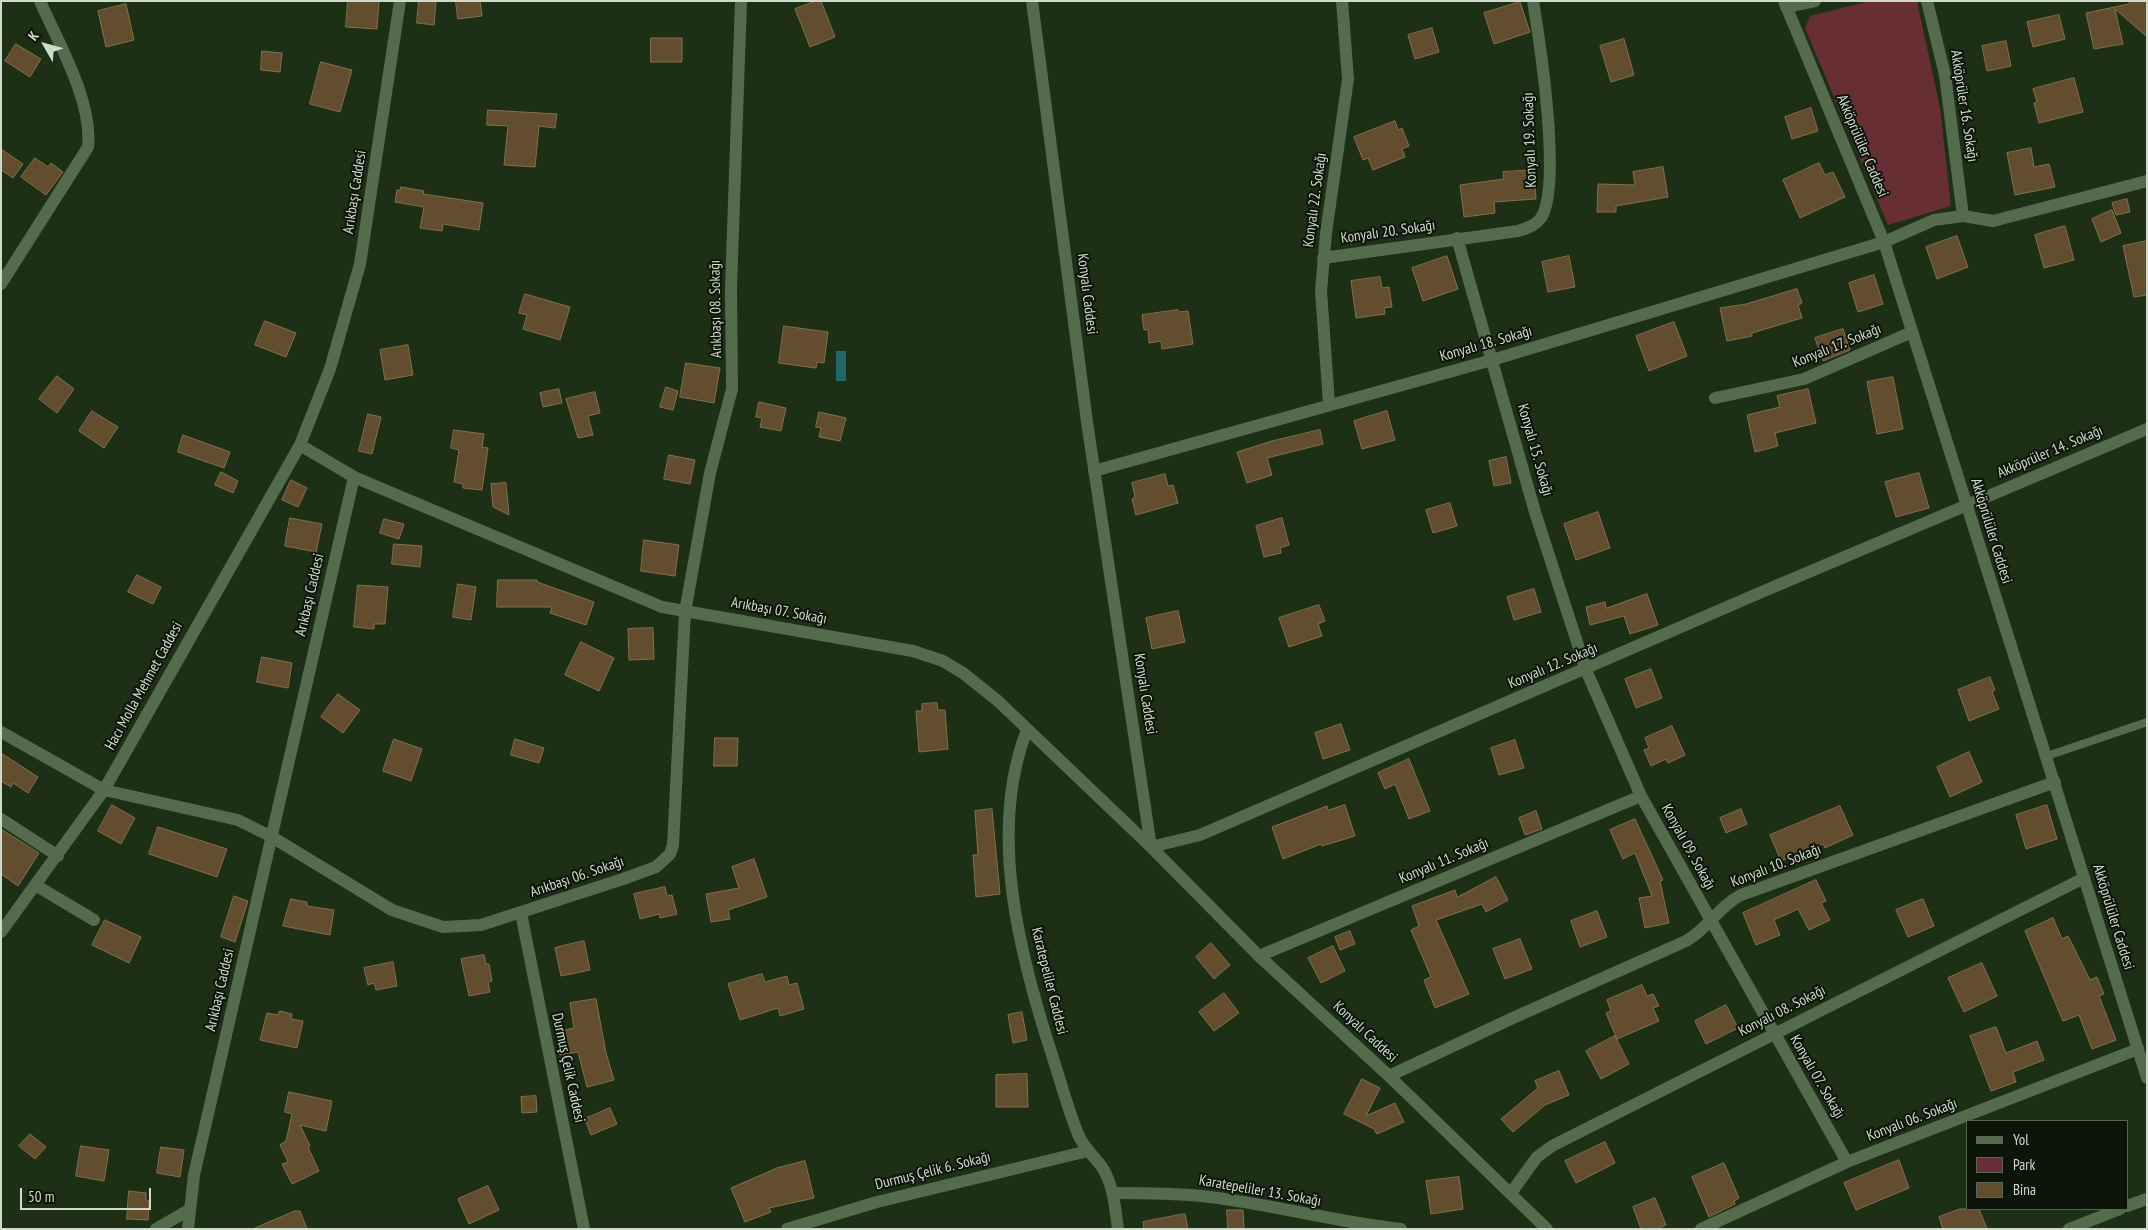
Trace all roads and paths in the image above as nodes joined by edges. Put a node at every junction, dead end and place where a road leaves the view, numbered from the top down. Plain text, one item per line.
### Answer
1 (40, 1) edge
2 (400, 1) edge
3 (741, 1) edge
4 (1032, 1) edge
5 (1342, 1) edge
6 (1533, 1) edge
7 (1815, 1) edge
8 (1927, 1) edge
9 (1785, 4) edge
10 (2147, 181) edge
11 (1963, 216) junction
12 (1457, 238) junction
13 (1884, 242) junction
14 (1323, 258) junction
15 (1, 284) edge
16 (1912, 332) junction
17 (1492, 360) junction
18 (1715, 398) dead end
19 (1329, 404) junction
20 (2147, 429) edge
21 (300, 446) junction
22 (1094, 471) junction
23 (354, 477) junction
24 (1966, 505) junction
25 (685, 612) junction
26 (1586, 670) junction
27 (2147, 722) edge
28 (1027, 730) junction
29 (1, 732) edge
30 (2047, 756) junction
31 (2055, 782) junction
32 (104, 790) junction
33 (1641, 796) junction
34 (1, 819) edge
35 (272, 837) junction
36 (1151, 847) junction
37 (58, 856) junction
38 (2084, 878) junction
39 (37, 886) junction
40 (520, 913) junction
41 (94, 920) dead end
42 (1711, 921) junction
43 (1, 932) edge
44 (1260, 956) junction
45 (1773, 1034) junction
46 (2138, 1049) junction
47 (1389, 1076) junction
48 (2147, 1078) edge
49 (1088, 1151) junction
50 (1848, 1162) junction
51 (1113, 1193) junction
52 (1511, 1193) junction
53 (2147, 1198) edge
54 (2128, 1206) edge
55 (189, 1210) junction
56 (2117, 1210) edge
57 (1354, 1226) edge
58 (156, 1229) edge
59 (188, 1229) edge
60 (584, 1229) edge
61 (787, 1229) edge
62 (1118, 1229) edge
63 (1401, 1229) edge
64 (1547, 1229) edge
65 (1701, 1229) edge
66 (2069, 1229) edge

1 - 15 street
2 - 21 street, Arıkbaşı Caddesi
3 - 25 street, Arıkbaşı 08. Sokağı
4 - 22 street, Konyalı Caddesi
5 - 14 street, Konyalı 22. Sokağı
6 - 12 street, Konyalı 19. Sokağı
7 - 9 street
8 - 11 street, Akköprüler 16. Sokağı
9 - 13 street, Akköprülüler Caddesi
10 - 11 street, Konyalı 18. Sokağı
11 - 13 street, Konyalı 18. Sokağı
12 - 14 street, Konyalı 20. Sokağı
12 - 17 street, Konyalı 15. Sokağı
13 - 16 street, Akköprülüler Caddesi
13 - 17 street, Konyalı 18. Sokağı
14 - 19 street, Konyalı 22. Sokağı
16 - 18 street, Konyalı 17. Sokağı
16 - 24 street, Akköprülüler Caddesi
17 - 19 street, Konyalı 18. Sokağı
17 - 26 street, Konyalı 15. Sokağı
19 - 22 street, Konyalı 18. Sokağı
20 - 24 street, Akköprüler 14. Sokağı
21 - 23 street
21 - 32 street, Hacı Molla Mehmet Caddesi
22 - 36 street, Konyalı Caddesi
23 - 25 street, Arıkbaşı 07. Sokağı
23 - 35 street, Arıkbaşı Caddesi
24 - 26 street, Konyalı 12. Sokağı
24 - 30 street, Akköprülüler Caddesi
25 - 28 street, Arıkbaşı 07. Sokağı
25 - 40 street, Arıkbaşı 06. Sokağı
26 - 33 street, Konyalı 09. Sokağı
26 - 36 street, Konyalı 12. Sokağı
27 - 30 lane
28 - 36 street, Arıkbaşı 07. Sokağı
28 - 49 street, Karatepeliler Caddesi
29 - 32 street, Arıkbaşı 06. Sokağı
30 - 31 street, Akköprülüler Caddesi
31 - 38 street, Akköprülüler Caddesi
31 - 42 street, Konyalı 10. Sokağı
32 - 35 street, Arıkbaşı 06. Sokağı
32 - 37 street, Hacı Molla Mehmet Caddesi
33 - 42 street, Konyalı 09. Sokağı
33 - 44 street, Konyalı 11. Sokağı
34 - 37 street
35 - 40 street, Arıkbaşı 06. Sokağı
35 - 55 street, Arıkbaşı Caddesi
36 - 44 street, Konyalı Caddesi
37 - 39 street, Hacı Molla Mehmet Caddesi
38 - 45 street, Konyalı 08. Sokağı
38 - 46 street, Akköprülüler Caddesi
39 - 41 street
39 - 43 street, Hacı Molla Mehmet Caddesi
40 - 60 street, Durmuş Çelik Caddesi
42 - 45 street, Konyalı 09. Sokağı
42 - 47 street, Konyalı 10. Sokağı
44 - 47 street, Konyalı Caddesi
45 - 50 street, Konyalı 07. Sokağı
45 - 52 street, Konyalı 08. Sokağı
46 - 48 street, Akköprülüler Caddesi
46 - 50 street, Konyalı 06. Sokağı
47 - 52 street, Konyalı Caddesi
49 - 51 street, Karatepeliler Caddesi
49 - 61 street, Durmuş Çelik 6. Sokağı
50 - 65 street, Konyalı 06. Sokağı
51 - 57 street, Karatepeliler 13. Sokağı
51 - 62 street, Karatepeliler Caddesi
52 - 64 street, Konyalı Caddesi
53 - 54 street
55 - 58 street
55 - 59 street, Arıkbaşı Caddesi
56 - 66 street
57 - 63 street, Karatepeliler 13. Sokağı

